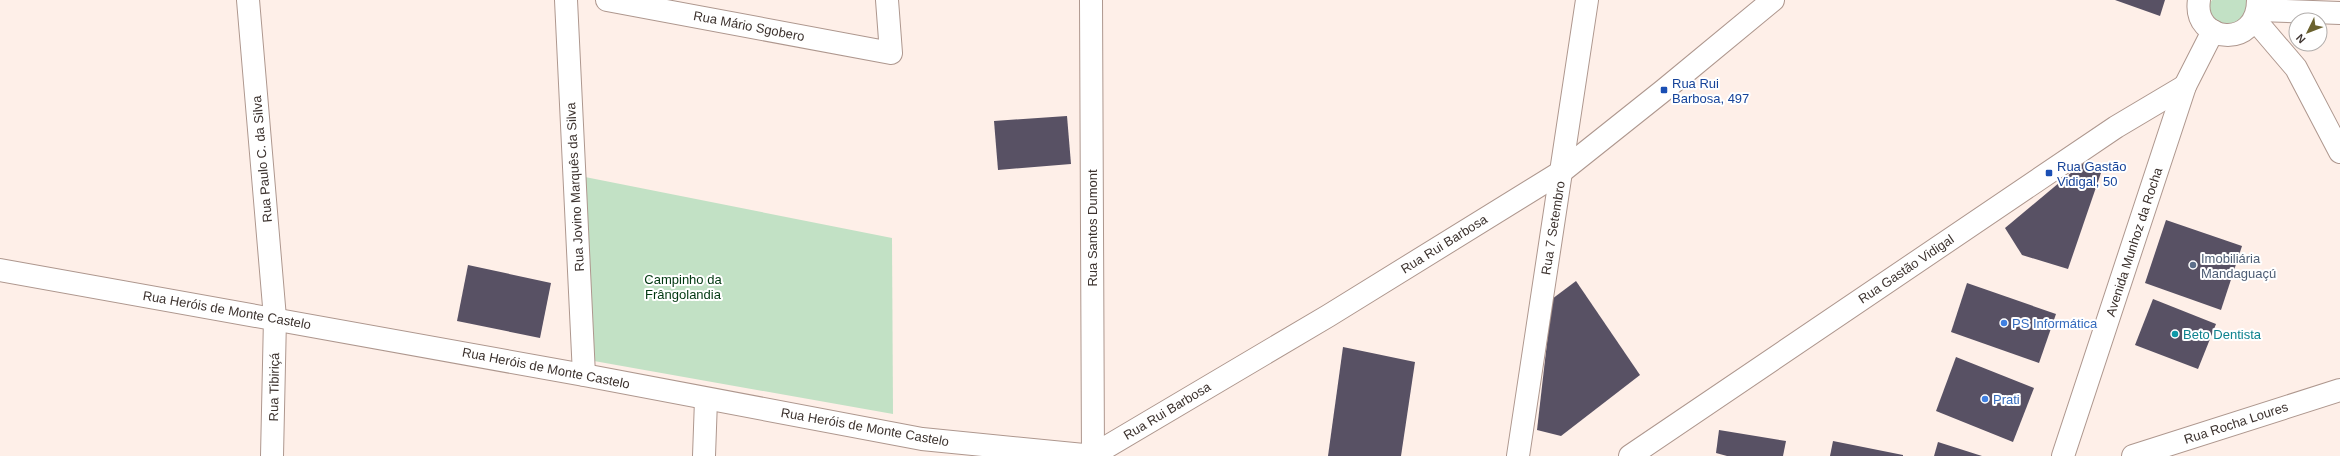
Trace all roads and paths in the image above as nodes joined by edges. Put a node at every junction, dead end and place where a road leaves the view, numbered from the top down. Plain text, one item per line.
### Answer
1 (248, 0) edge
2 (566, 0) edge
3 (607, 0) edge
4 (887, 0) edge
5 (1091, 0) edge
6 (1587, 0) edge
7 (1773, 0) edge
8 (2199, 0) edge
9 (2257, 10) edge
10 (2340, 13) edge
11 (2213, 31) junction
12 (2185, 86) junction
13 (2340, 152) edge
14 (1561, 172) junction
15 (0, 270) edge
16 (275, 318) junction
17 (584, 375) junction
18 (2340, 390) edge
19 (706, 400) junction
20 (272, 456) edge
21 (704, 456) edge
22 (1093, 456) edge
23 (1518, 456) edge
24 (1630, 456) edge
25 (2064, 456) edge
26 (2133, 456) edge

1 - 16 street, Rua Paulo C. da Silva
2 - 17 street, Rua Jovino Marquês da Silva
3 - 4 street, Rua Mário Sgobero
5 - 22 street, Rua Santos Dumont
6 - 14 street, Rua 7 Setembro
7 - 14 street, Rua Rui Barbosa
8 - 11 street
9 - 10 street
9 - 11 street
9 - 13 street
11 - 12 street, Avenida Munhoz da Rocha
12 - 24 street, Rua Gastão Vidigal
12 - 25 street, Avenida Munhoz da Rocha
14 - 22 street, Rua Rui Barbosa
14 - 23 street, Rua 7 Setembro
15 - 16 street, Rua Heróis de Monte Castelo
16 - 17 street, Rua Heróis de Monte Castelo
16 - 20 street, Rua Tibiriçá
17 - 19 street, Rua Heróis de Monte Castelo
18 - 26 street, Rua Rocha Loures
19 - 21 street
19 - 22 street, Rua Heróis de Monte Castelo

